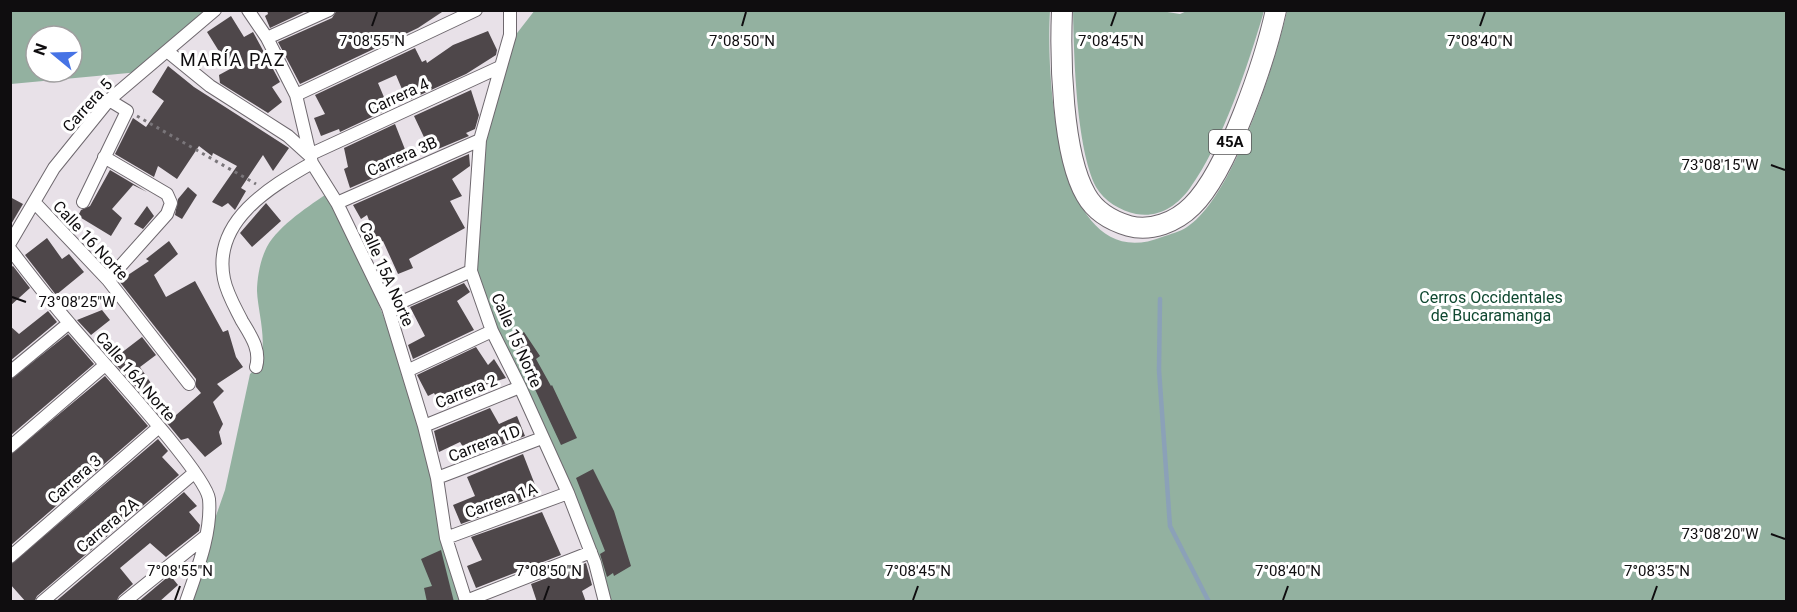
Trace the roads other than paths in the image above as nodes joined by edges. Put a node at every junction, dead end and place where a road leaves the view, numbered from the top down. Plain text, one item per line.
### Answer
1 (215, 10) edge
2 (248, 10) edge
3 (329, 10) edge
4 (476, 10) edge
5 (510, 10) edge
6 (1062, 10) edge
7 (1276, 10) edge
8 (267, 38) junction
9 (167, 51) junction
10 (500, 67) junction
11 (296, 95) junction
12 (109, 100) junction
13 (480, 140) junction
14 (104, 157) junction
15 (311, 159) junction
16 (83, 202) dead end
17 (35, 203) junction
18 (337, 203) junction
19 (10, 243) edge
20 (10, 249) edge
21 (471, 271) junction
22 (108, 280) junction
23 (388, 308) junction
24 (69, 323) junction
25 (492, 331) junction
26 (105, 365) junction
27 (256, 368) dead end
28 (409, 370) junction
29 (10, 372) edge
30 (189, 384) dead end
31 (520, 387) junction
32 (423, 426) junction
33 (159, 427) junction
34 (542, 438) junction
35 (10, 447) edge
36 (194, 473) junction
37 (437, 478) junction
38 (567, 493) junction
39 (206, 536) junction
40 (446, 538) junction
41 (591, 552) junction
42 (10, 556) edge
43 (42, 602) edge
44 (124, 602) edge
45 (186, 602) edge
46 (466, 602) edge
47 (604, 602) edge

1 - 9 street, Carrera 5
2 - 8 street, Calle 15A Norte
3 - 8 street
4 - 11 street
5 - 10 street, Calle 15 Norte
6 - 7 main road, 45A
8 - 11 street, Calle 15A Norte
9 - 12 street, Carrera 5
9 - 15 street
10 - 13 street, Calle 15 Norte
10 - 15 street, Carrera 4
11 - 15 street, Calle 15A Norte
12 - 14 street
12 - 17 street, Carrera 5
13 - 18 street, Carrera 3B
13 - 21 street, Calle 15 Norte
14 - 16 street
14 - 22 street
15 - 18 street, Calle 15A Norte
15 - 27 street, Carrera 4
17 - 19 street, Carrera 5
17 - 22 street, Calle 16 Norte
18 - 23 street, Calle 15A Norte
20 - 24 street, Calle 16A Norte
21 - 23 street
21 - 25 street, Calle 15 Norte
22 - 30 street, Calle 16 Norte
23 - 28 street, Calle 15A Norte
24 - 26 street, Calle 16A Norte
24 - 29 street
25 - 28 street
25 - 31 street, Calle 15 Norte
26 - 33 street, Calle 16A Norte
26 - 35 street
28 - 32 street, Calle 15A Norte
31 - 32 street, Carrera 2
31 - 34 street, Calle 15 Norte
32 - 37 street, Calle 15A Norte
33 - 36 street, Calle 16A Norte
33 - 42 street, Carrera 3
34 - 37 street, Carrera 1D
34 - 38 street, Calle 15 Norte
36 - 39 street, Calle 16A Norte
36 - 43 street, Carrera 2A
37 - 40 street, Calle 15A Norte
38 - 40 street, Carrera 1A
38 - 41 street, Calle 15 Norte
39 - 44 street
39 - 45 street, Calle 16A Norte
40 - 46 street, Calle 15A Norte
41 - 46 street
41 - 47 street, Calle 15 Norte

